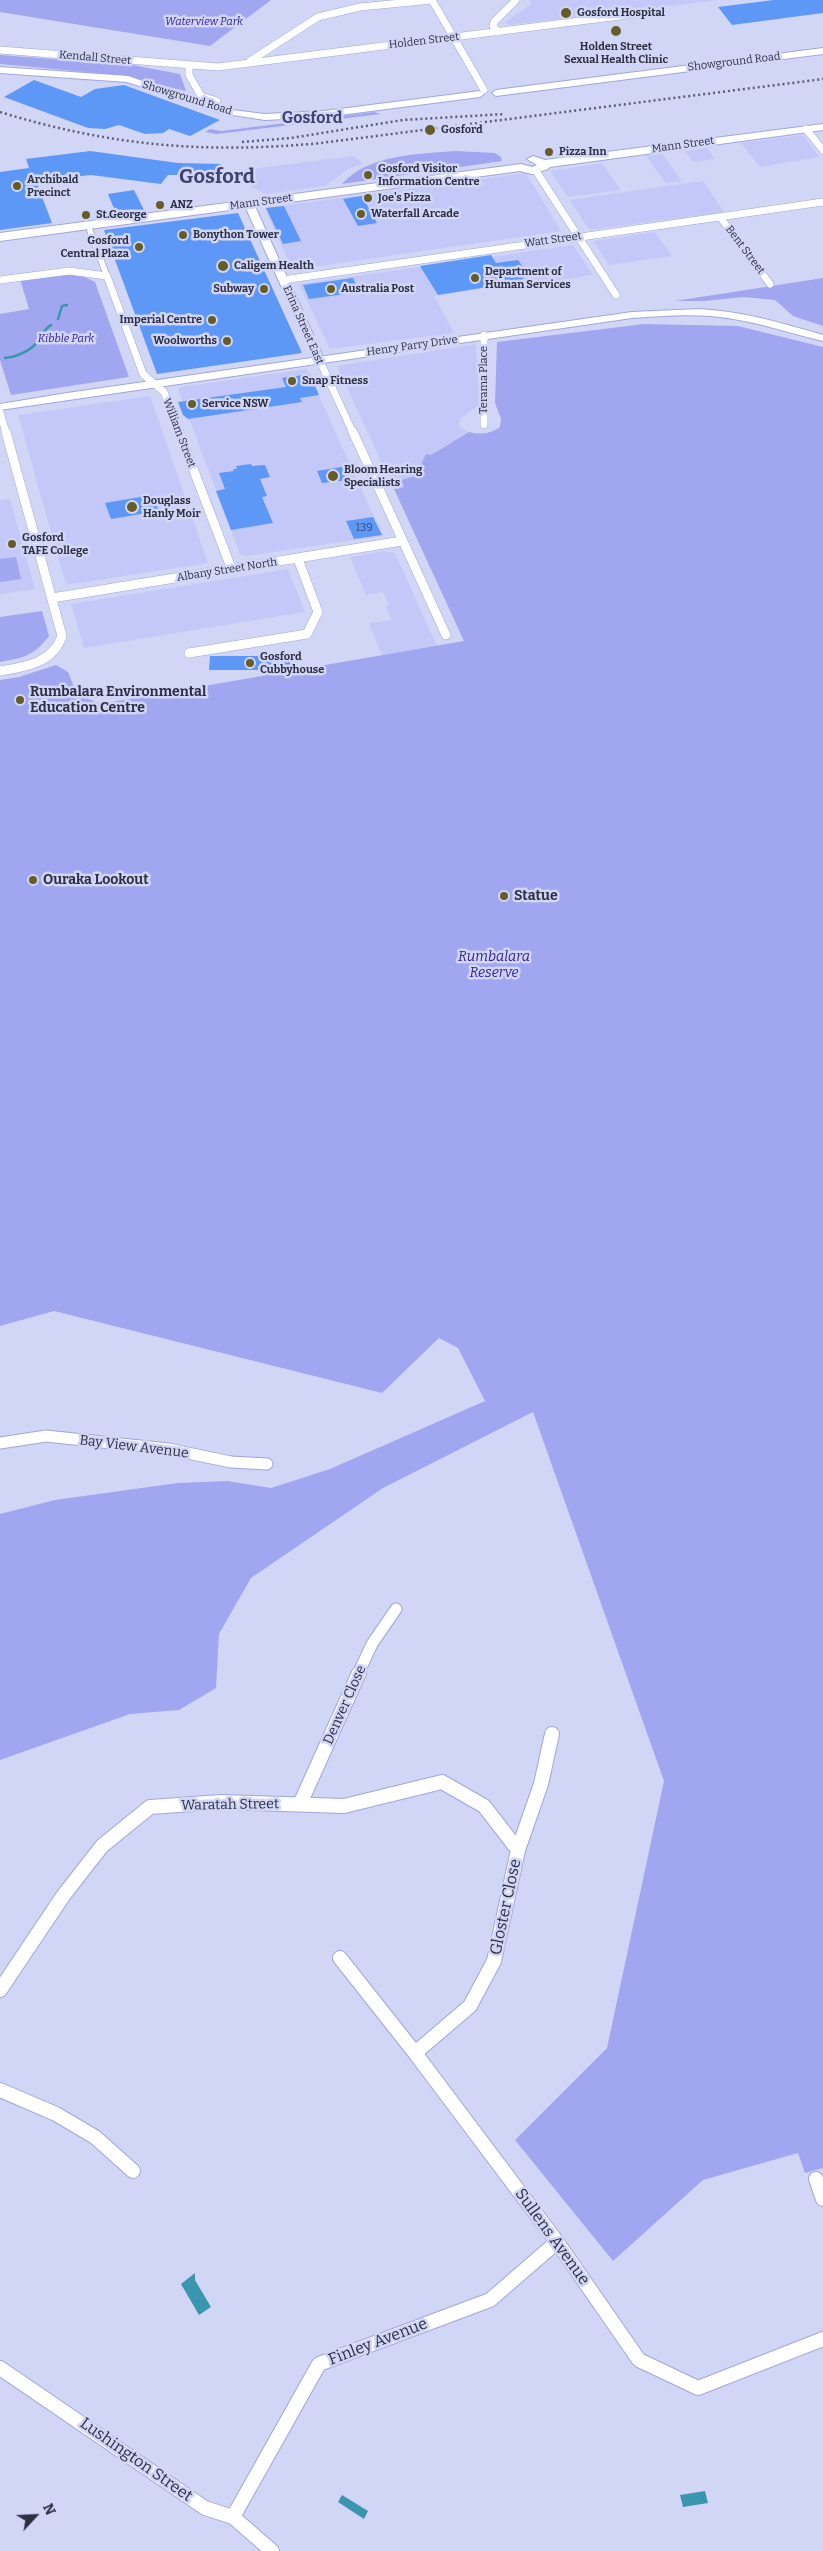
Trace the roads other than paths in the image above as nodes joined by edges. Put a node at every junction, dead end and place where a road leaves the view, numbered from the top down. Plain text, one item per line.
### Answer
1 (432, 0) edge
2 (516, 0) edge
3 (659, 11) dead end
4 (498, 32) junction
5 (453, 38) junction
6 (0, 50) edge
7 (823, 51) edge
8 (242, 65) junction
9 (189, 66) junction
10 (0, 70) edge
11 (0, 74) edge
12 (73, 75) junction
13 (482, 92) junction
14 (217, 101) dead end
15 (823, 127) edge
16 (806, 129) junction
17 (823, 150) edge
18 (521, 167) joint
19 (540, 167) junction
20 (823, 202) edge
21 (249, 204) junction
22 (720, 217) junction
23 (90, 231) dead end
24 (0, 237) edge
25 (578, 237) junction
26 (106, 276) junction
27 (0, 280) edge
28 (283, 280) junction
29 (770, 284) dead end
30 (616, 295) dead end
31 (484, 335) junction
32 (823, 338) edge
33 (318, 359) junction
34 (152, 383) junction
35 (0, 407) edge
36 (0, 412) edge
37 (484, 425) dead end
38 (402, 541) junction
39 (298, 559) junction
40 (232, 570) junction
41 (52, 598) junction
42 (446, 636) dead end
43 (189, 654) dead end
44 (0, 671) edge
45 (0, 1443) edge
46 (267, 1464) dead end
47 (396, 1609) dead end
48 (552, 1734) dead end
49 (300, 1804) junction
50 (518, 1850) junction
51 (340, 1958) dead end
52 (0, 1990) edge
53 (415, 2053) junction
54 (0, 2090) edge
55 (133, 2171) dead end
56 (816, 2179) dead end
57 (823, 2199) edge
58 (557, 2242) junction
59 (823, 2339) edge
60 (0, 2368) edge
61 (233, 2517) junction
62 (272, 2551) edge

1 - 5 street
1 - 8 street
2 - 4 street
3 - 4 street, Holden Street
4 - 5 street, Holden Street
5 - 8 street, Holden Street
5 - 13 street
6 - 9 street, Kendall Street
7 - 13 street, Showground Road
8 - 9 street, Holden Street
9 - 14 street
10 - 12 street, Showground Road
11 - 12 street, Showground Road
12 - 13 street, Showground Road
15 - 16 main road, Mann Street
16 - 17 street
16 - 19 main road, Mann Street
18 - 19 main road, Mann Street
18 - 21 main road, Mann Street
19 - 25 street
20 - 22 street, Watt Street
21 - 24 main road, Mann Street
21 - 28 street, Erina Street East
22 - 25 street, Watt Street
22 - 29 street, Bent Street
23 - 26 street
25 - 28 street, Watt Street
25 - 30 street
26 - 27 street
26 - 34 street, William Street
28 - 33 street, Erina Street East
31 - 32 main road, Henry Parry Drive
31 - 33 main road, Henry Parry Drive
31 - 37 street, Terama Place
33 - 34 main road, Henry Parry Drive
33 - 38 street, Erina Street East
34 - 35 main road, Henry Parry Drive
34 - 40 street, William Street
36 - 41 street
38 - 39 street, Albany Street North
38 - 42 street, Erina Street East
39 - 40 street, Albany Street North
39 - 43 street
40 - 41 street, Albany Street North
41 - 44 street
45 - 46 street, Bay View Avenue
47 - 49 street, Denver Close
48 - 50 street, Gloster Close
49 - 50 street, Waratah Street
49 - 52 street, Waratah Street
50 - 53 street, Gloster Close
51 - 53 street, Sullens Avenue
53 - 58 street, Sullens Avenue
54 - 55 street
56 - 57 street
58 - 59 street, Sullens Avenue
58 - 61 street, Finley Avenue
60 - 61 street, Lushington Street
61 - 62 street, Lushington Street

